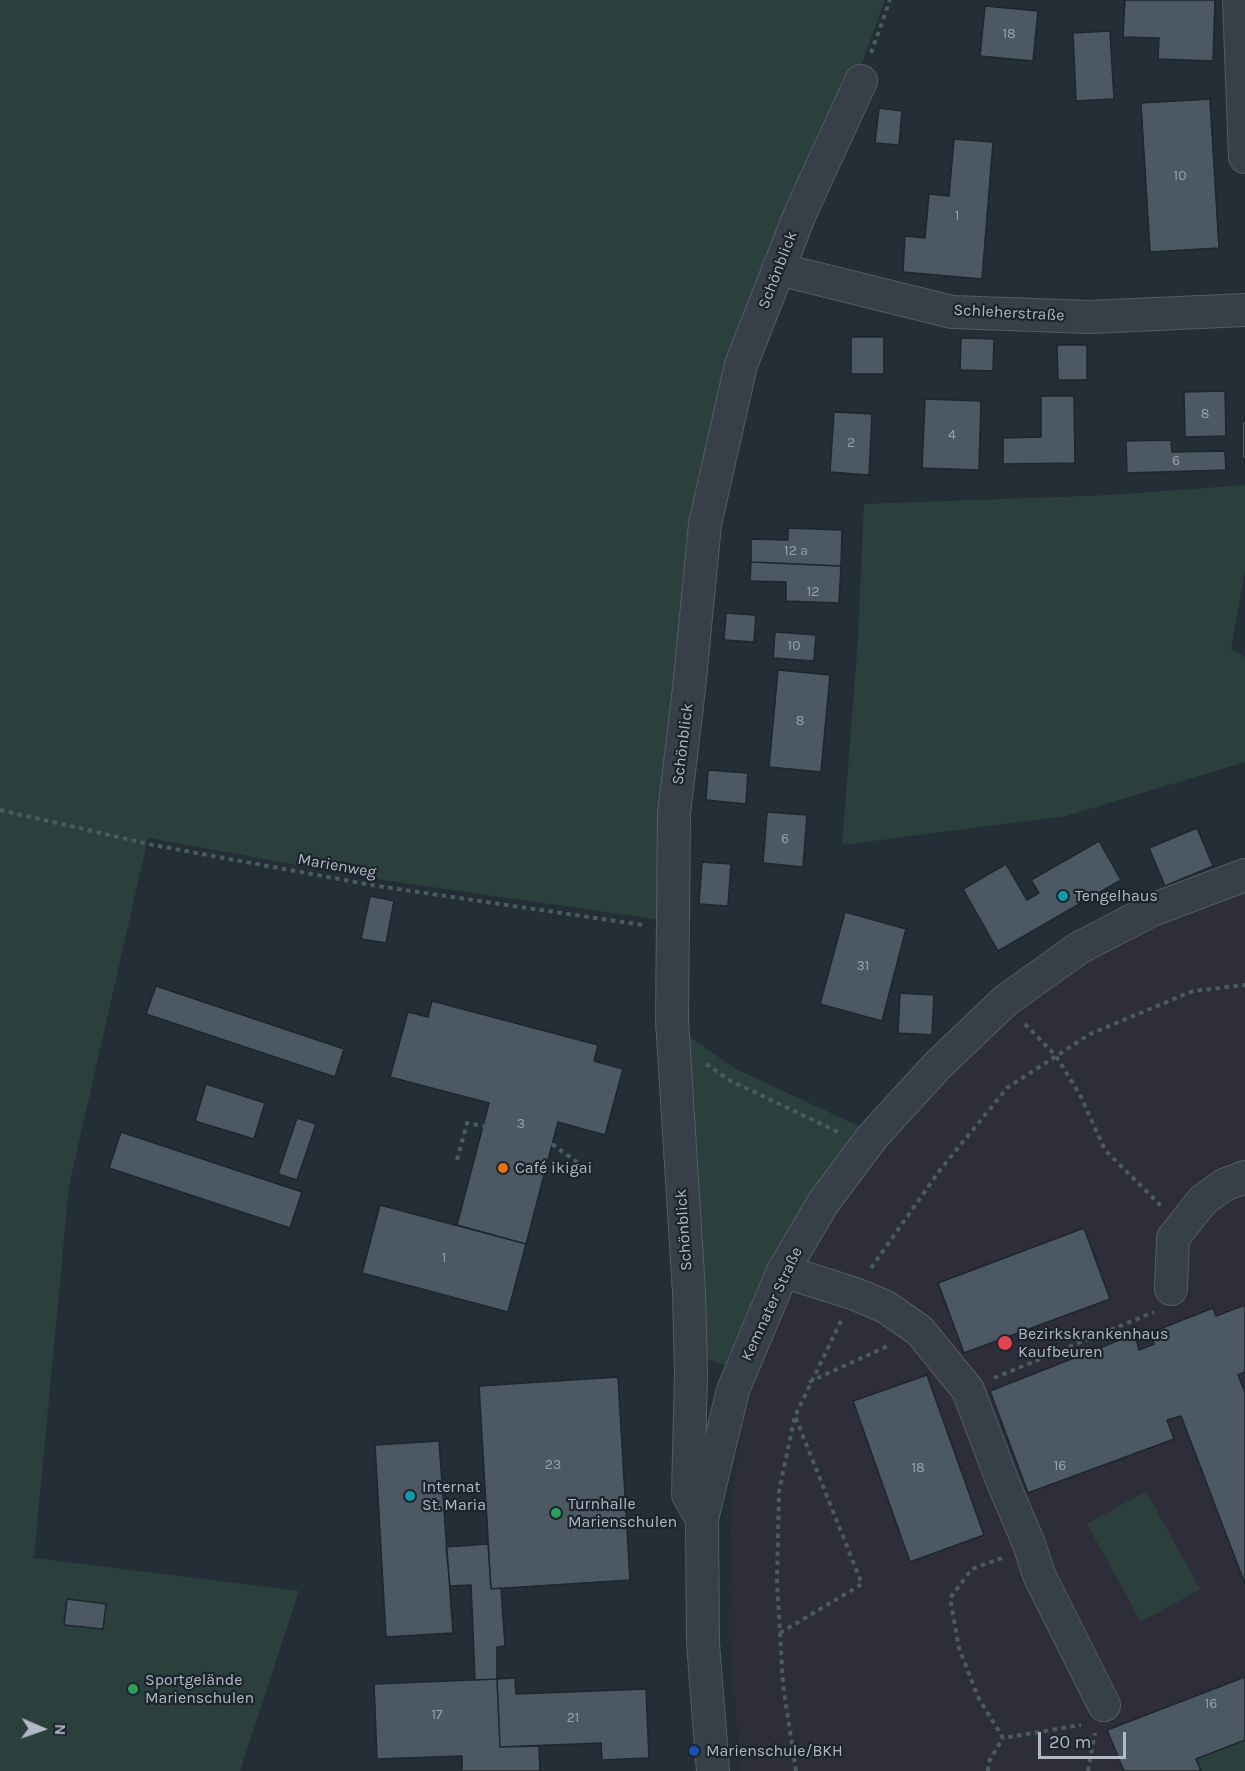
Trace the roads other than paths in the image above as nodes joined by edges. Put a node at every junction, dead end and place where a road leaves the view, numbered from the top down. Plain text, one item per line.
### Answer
1 (1239, 0) edge
2 (861, 81) road end
3 (1244, 88) edge
4 (1245, 157) edge
5 (778, 269) junction
6 (1245, 310) edge
7 (1245, 875) edge
8 (1245, 1177) edge
9 (783, 1271) junction
10 (1171, 1288) road end
11 (702, 1519) junction
12 (1100, 1713) road end
13 (713, 1771) edge

1 - 3 street
2 - 5 street, Schönblick
3 - 4 street
5 - 6 street, Schleherstraße
5 - 11 street, Schönblick
7 - 9 street, Kemnater Straße
8 - 10 street
9 - 11 street, Kemnater Straße
9 - 12 street
11 - 13 street, Kemnater Straße

